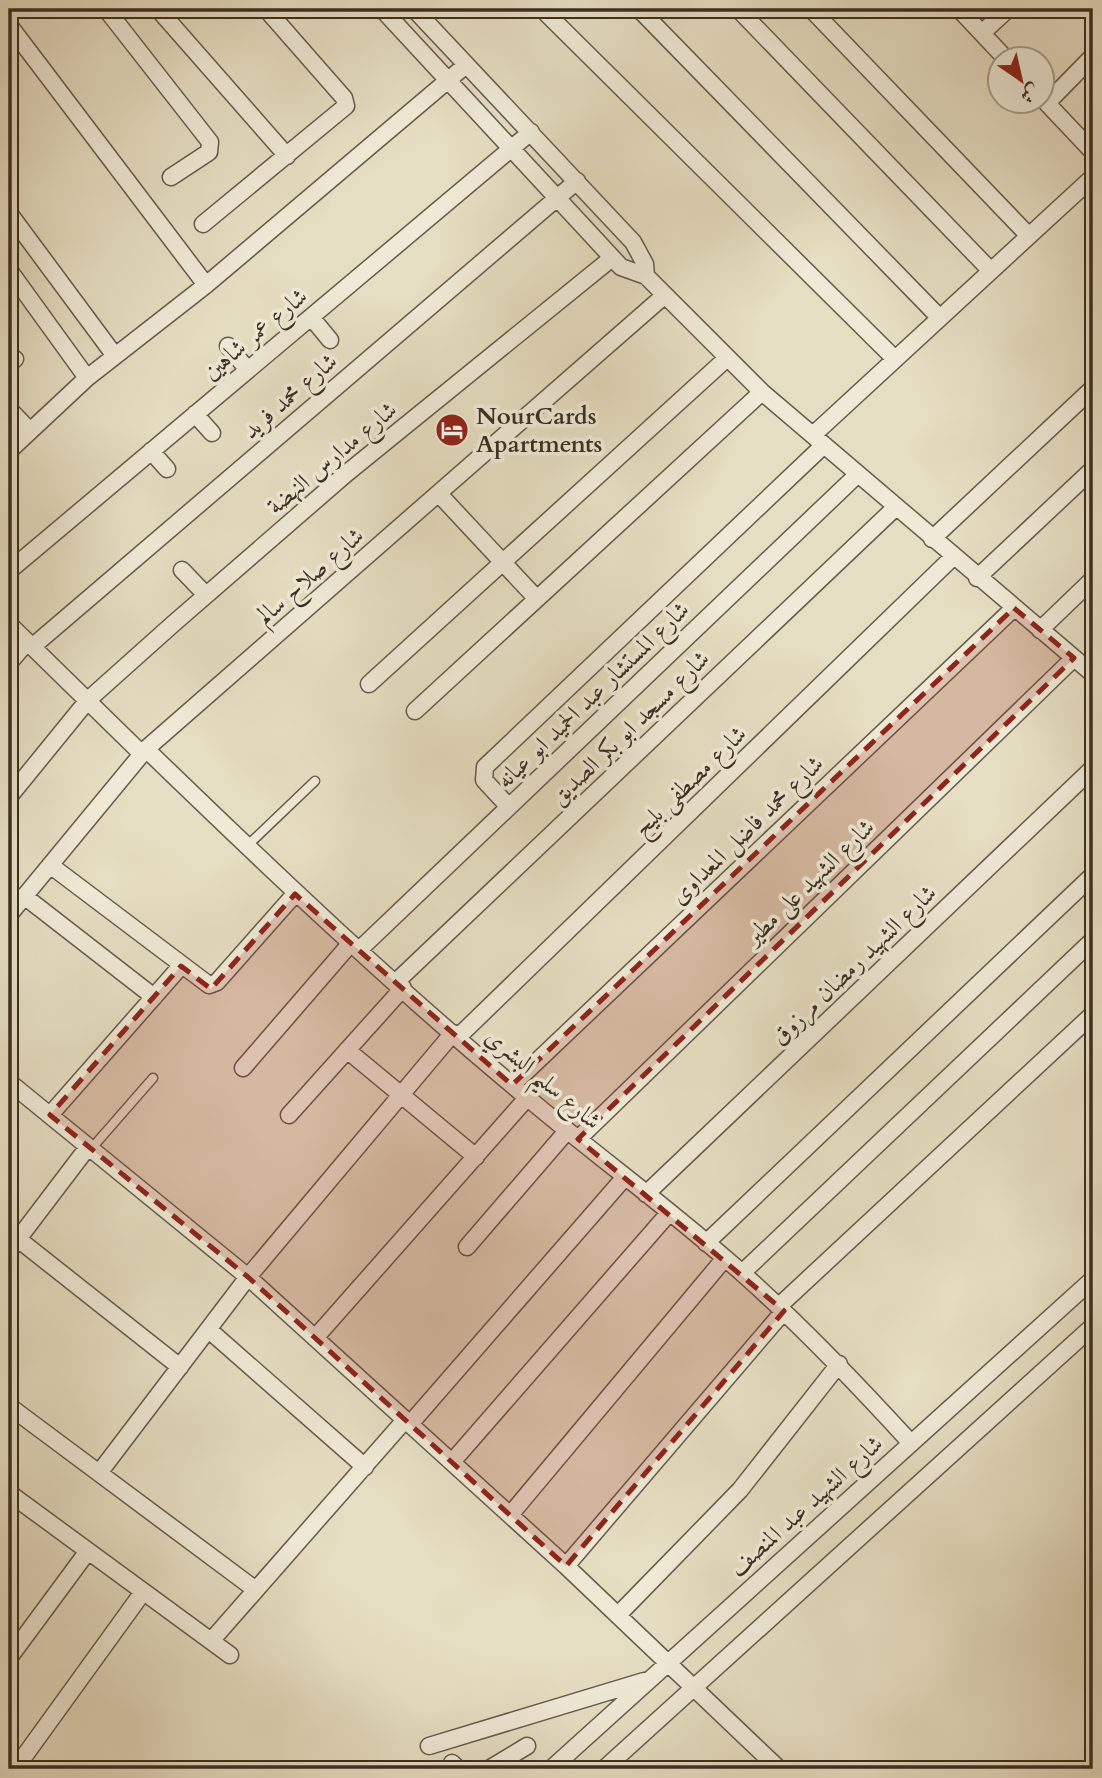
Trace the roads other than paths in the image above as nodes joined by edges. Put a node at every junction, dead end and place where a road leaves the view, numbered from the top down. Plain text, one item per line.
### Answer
1 (106, 9) edge
2 (158, 9) edge
3 (266, 9) edge
4 (382, 9) edge
5 (414, 9) edge
6 (542, 9) edge
7 (639, 9) edge
8 (738, 9) edge
9 (811, 9) edge
10 (959, 9) edge
11 (1008, 9) edge
12 (9, 25) edge
13 (982, 33) junction
14 (994, 46) edge
15 (1093, 56) edge
16 (466, 65) junction
17 (448, 80) junction
18 (1056, 90) edge
19 (1056, 112) edge
20 (531, 132) junction
21 (512, 148) junction
22 (1093, 152) edge
23 (287, 156) junction
24 (170, 177) dead end
25 (1093, 177) edge
26 (577, 181) junction
27 (557, 198) junction
28 (9, 213) edge
29 (203, 224) dead end
30 (1029, 236) junction
31 (612, 258) junction
32 (9, 270) edge
33 (991, 271) junction
34 (646, 276) junction
35 (206, 285) junction
36 (665, 295) junction
37 (311, 317) junction
38 (940, 318) junction
39 (330, 340) dead end
40 (228, 346) dead end
41 (114, 356) junction
42 (726, 359) junction
43 (895, 359) junction
44 (248, 370) junction
45 (87, 378) junction
46 (1093, 388) edge
47 (762, 392) junction
48 (9, 409) edge
49 (195, 414) junction
50 (30, 431) junction
51 (212, 433) dead end
52 (818, 440) junction
53 (9, 451) edge
54 (151, 451) junction
55 (167, 469) dead end
56 (1093, 469) edge
57 (858, 474) junction
58 (439, 494) junction
59 (896, 507) junction
60 (932, 539) junction
61 (953, 558) junction
62 (502, 562) junction
63 (182, 570) dead end
64 (9, 572) edge
65 (977, 578) junction
66 (1093, 579) edge
67 (206, 595) junction
68 (537, 599) junction
69 (1014, 608) junction
70 (9, 625) edge
71 (1041, 630) junction
72 (29, 645) junction
73 (1074, 658) junction
74 (9, 663) edge
75 (1093, 674) edge
76 (369, 684) dead end
77 (88, 700) junction
78 (415, 711) dead end
79 (144, 752) junction
80 (1093, 768) edge
81 (314, 781) dead end
82 (9, 797) edge
83 (509, 807) junction
84 (247, 846) junction
85 (50, 865) junction
86 (1093, 875) edge
87 (295, 894) junction
88 (24, 896) junction
89 (9, 915) edge
90 (1093, 940) edge
91 (355, 946) junction
92 (181, 966) junction
93 (399, 985) junction
94 (154, 997) junction
95 (1093, 1014) edge
96 (455, 1035) junction
97 (347, 1050) junction
98 (243, 1068) dead end
99 (153, 1078) dead end
100 (9, 1082) edge
101 (512, 1085) junction
102 (400, 1094) junction
103 (527, 1098) junction
104 (50, 1115) junction
105 (289, 1115) dead end
106 (572, 1135) junction
107 (89, 1148) junction
108 (476, 1157) junction
109 (625, 1177) junction
110 (646, 1195) junction
111 (668, 1213) junction
112 (706, 1243) junction
113 (13, 1245) edge
114 (467, 1247) dead end
115 (725, 1258) junction
116 (742, 1273) junction
117 (248, 1277) junction
118 (1093, 1279) edge
119 (781, 1309) junction
120 (1093, 1326) edge
121 (209, 1330) junction
122 (315, 1338) junction
123 (839, 1364) junction
124 (180, 1367) junction
125 (9, 1406) edge
126 (408, 1422) junction
127 (910, 1442) junction
128 (452, 1462) junction
129 (365, 1467) junction
130 (99, 1474) junction
131 (9, 1493) edge
132 (510, 1515) junction
133 (88, 1551) junction
134 (566, 1566) junction
135 (256, 1590) junction
136 (143, 1592) junction
137 (618, 1615) junction
138 (211, 1642) junction
139 (230, 1655) dead end
140 (9, 1658) edge
141 (667, 1662) junction
142 (648, 1680) junction
143 (694, 1688) junction
144 (429, 1746) dead end
145 (527, 1746) dead end
146 (15, 1769) edge
147 (489, 1769) edge
148 (551, 1769) edge
149 (604, 1769) edge
150 (779, 1769) edge

1 - 24 street
2 - 23 street
3 - 23 street
4 - 17 street
5 - 16 street
6 - 43 street
7 - 38 street
8 - 33 street
9 - 30 street
10 - 13 street
11 - 13 street
12 - 35 street
13 - 14 street
15 - 18 street
16 - 17 street
16 - 20 street
17 - 21 street
17 - 35 street
19 - 22 street
20 - 21 street, شارع عمر شاهين
20 - 26 street
21 - 27 street
21 - 37 street, شارع عمر شاهين
23 - 29 street
25 - 30 street
26 - 27 street, شارع محمد فريد
26 - 34 street
27 - 31 street
27 - 72 street, شارع محمد فريد
28 - 41 street
30 - 33 street
31 - 34 street
31 - 67 street, شارع مدارس النهضة
32 - 45 street
33 - 38 street
34 - 36 street
35 - 41 street
36 - 42 street
36 - 58 street, شارع صلاح سالم
37 - 39 street
37 - 44 street, شارع عمر شاهين
38 - 43 street
40 - 44 street
41 - 45 street
42 - 47 street
42 - 62 street
43 - 52 street
44 - 49 street, شارع عمر شاهين
45 - 50 street
46 - 60 street
47 - 52 street
47 - 68 street
48 - 50 street
49 - 51 street
49 - 54 street, شارع عمر شاهين
50 - 53 street
52 - 57 street
52 - 83 street
54 - 55 street
54 - 64 street, شارع عمر شاهين
56 - 65 street
57 - 59 street
57 - 83 street, شارع المستشار عبد الحميد ابو عيانه
58 - 62 street
58 - 79 street, شارع صلاح سالم
59 - 60 street
59 - 93 street, شارع مسجد ابو بكر الصديق
60 - 61 street
61 - 65 street
61 - 96 street, شارع مصطفى بليح
62 - 68 street
62 - 76 street
63 - 67 street
65 - 69 street
66 - 71 street
67 - 77 street, شارع مدارس النهضة
68 - 78 street
69 - 71 street
69 - 101 street, شارع محمد فاضل المعداوى
70 - 72 street, شارع سليم البشري
71 - 73 street
72 - 74 street, شارع محمد فريد
72 - 77 street, شارع سليم البشري
73 - 75 street
73 - 106 street, شارع الشهيد على مطير
77 - 79 street, شارع سليم البشري
77 - 82 street, شارع مدارس النهضة
79 - 84 street, شارع سليم البشري
79 - 85 street, شارع صلاح سالم
80 - 110 street, شارع الشهيد رمضان مرزوق
81 - 84 lane
83 - 91 street, شارع المستشار عبد الحميد ابو عيانه
84 - 87 street, شارع سليم البشري
85 - 88 street, شارع صلاح سالم
85 - 92 street
86 - 112 street
87 - 91 street, شارع سليم البشري
87 - 92 street
88 - 89 street, شارع صلاح سالم
88 - 94 street
90 - 116 street
91 - 93 street, شارع سليم البشري
91 - 98 street, شارع المستشار عبد الحميد ابو عيانه
92 - 94 street
93 - 96 street, شارع سليم البشري
93 - 97 street, شارع مسجد ابو بكر الصديق
94 - 104 street
95 - 119 street
96 - 101 street, شارع سليم البشري
96 - 102 street, شارع مصطفى بليح
97 - 102 street
97 - 105 street, شارع مسجد ابو بكر الصديق
99 - 107 lane
100 - 104 street
101 - 103 street, شارع سليم البشري
102 - 108 street
102 - 117 street, شارع مصطفى بليح
103 - 106 street, شارع سليم البشري
103 - 108 street
104 - 107 street
106 - 109 street, شارع سليم البشري
106 - 114 street, شارع الشهيد على مطير
107 - 113 street
107 - 117 street
108 - 122 street
109 - 110 street, شارع سليم البشري
109 - 126 street
110 - 111 street, شارع سليم البشري
111 - 112 street, شارع سليم البشري
111 - 128 street
112 - 115 street, شارع سليم البشري
113 - 124 street
115 - 116 street, شارع سليم البشري
115 - 132 street
116 - 119 street, شارع سليم البشري
117 - 121 street, شارع مصطفى بليح
117 - 122 street
118 - 127 street, شارع الشهيد عبد المنصف
119 - 123 street, شارع سليم البشري
119 - 134 street
120 - 143 street
121 - 124 street, شارع مصطفى بليح
121 - 129 street
122 - 126 street
123 - 127 street, شارع سليم البشري
123 - 137 street
124 - 130 street, شارع مصطفى بليح
125 - 130 street
126 - 128 street
126 - 129 street
127 - 141 street, شارع الشهيد عبد المنصف
128 - 132 street
129 - 135 street
130 - 135 street
131 - 133 street
132 - 134 street
133 - 136 street
133 - 140 street
134 - 137 street
135 - 138 street
136 - 138 street
136 - 146 street
137 - 141 street
138 - 139 street
141 - 142 street, شارع الشهيد عبد المنصف
141 - 143 street
142 - 144 street
142 - 148 street, شارع الشهيد عبد المنصف
143 - 149 street
143 - 150 street
145 - 147 street

